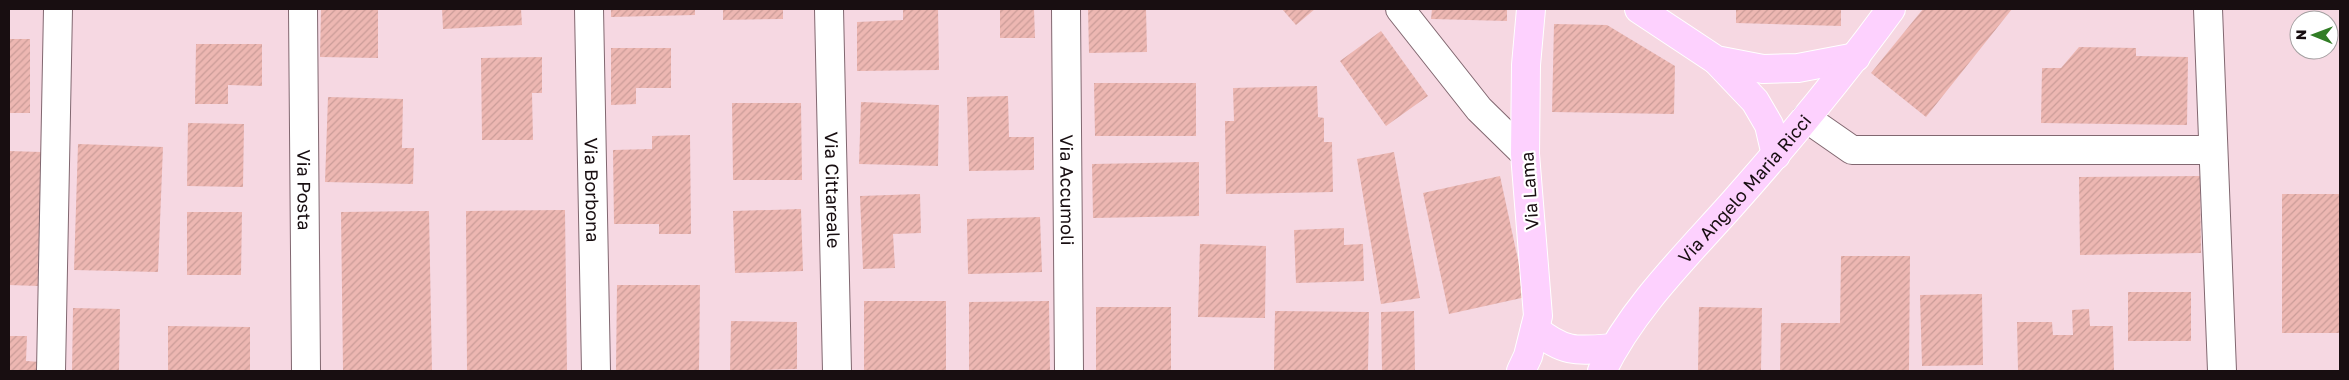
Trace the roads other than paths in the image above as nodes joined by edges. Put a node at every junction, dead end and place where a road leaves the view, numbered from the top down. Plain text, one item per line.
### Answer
1 (58, 9) edge
2 (303, 9) edge
3 (588, 9) edge
4 (829, 9) edge
5 (1066, 9) edge
6 (1400, 9) edge
7 (1531, 9) edge
8 (1891, 9) edge
9 (2208, 9) edge
10 (1654, 13) edge
11 (1856, 58) junction
12 (1716, 60) junction
13 (1806, 118) junction
14 (2213, 150) junction
15 (1525, 154) junction
16 (1776, 156) junction
17 (1535, 329) junction
18 (1607, 360) edge
19 (51, 371) edge
20 (306, 371) edge
21 (596, 371) edge
22 (837, 371) edge
23 (1069, 371) edge
24 (1521, 371) edge
25 (2222, 371) edge

1 - 19 street
2 - 20 street, Via Posta
3 - 21 street, Via Borbona
4 - 22 street, Via Cittareale
5 - 23 street, Via Accumoli
6 - 15 street
7 - 15 main road, Via Lama
8 - 11 main road, Via Angelo Maria Ricci
9 - 14 street
10 - 12 main road
11 - 12 main road
11 - 13 main road, Via Angelo Maria Ricci
12 - 16 main road
13 - 14 street
13 - 16 main road, Via Angelo Maria Ricci
14 - 25 street
15 - 17 main road, Via Lama
16 - 18 main road, Via Angelo Maria Ricci
17 - 18 main road
17 - 24 main road, Via Lama

